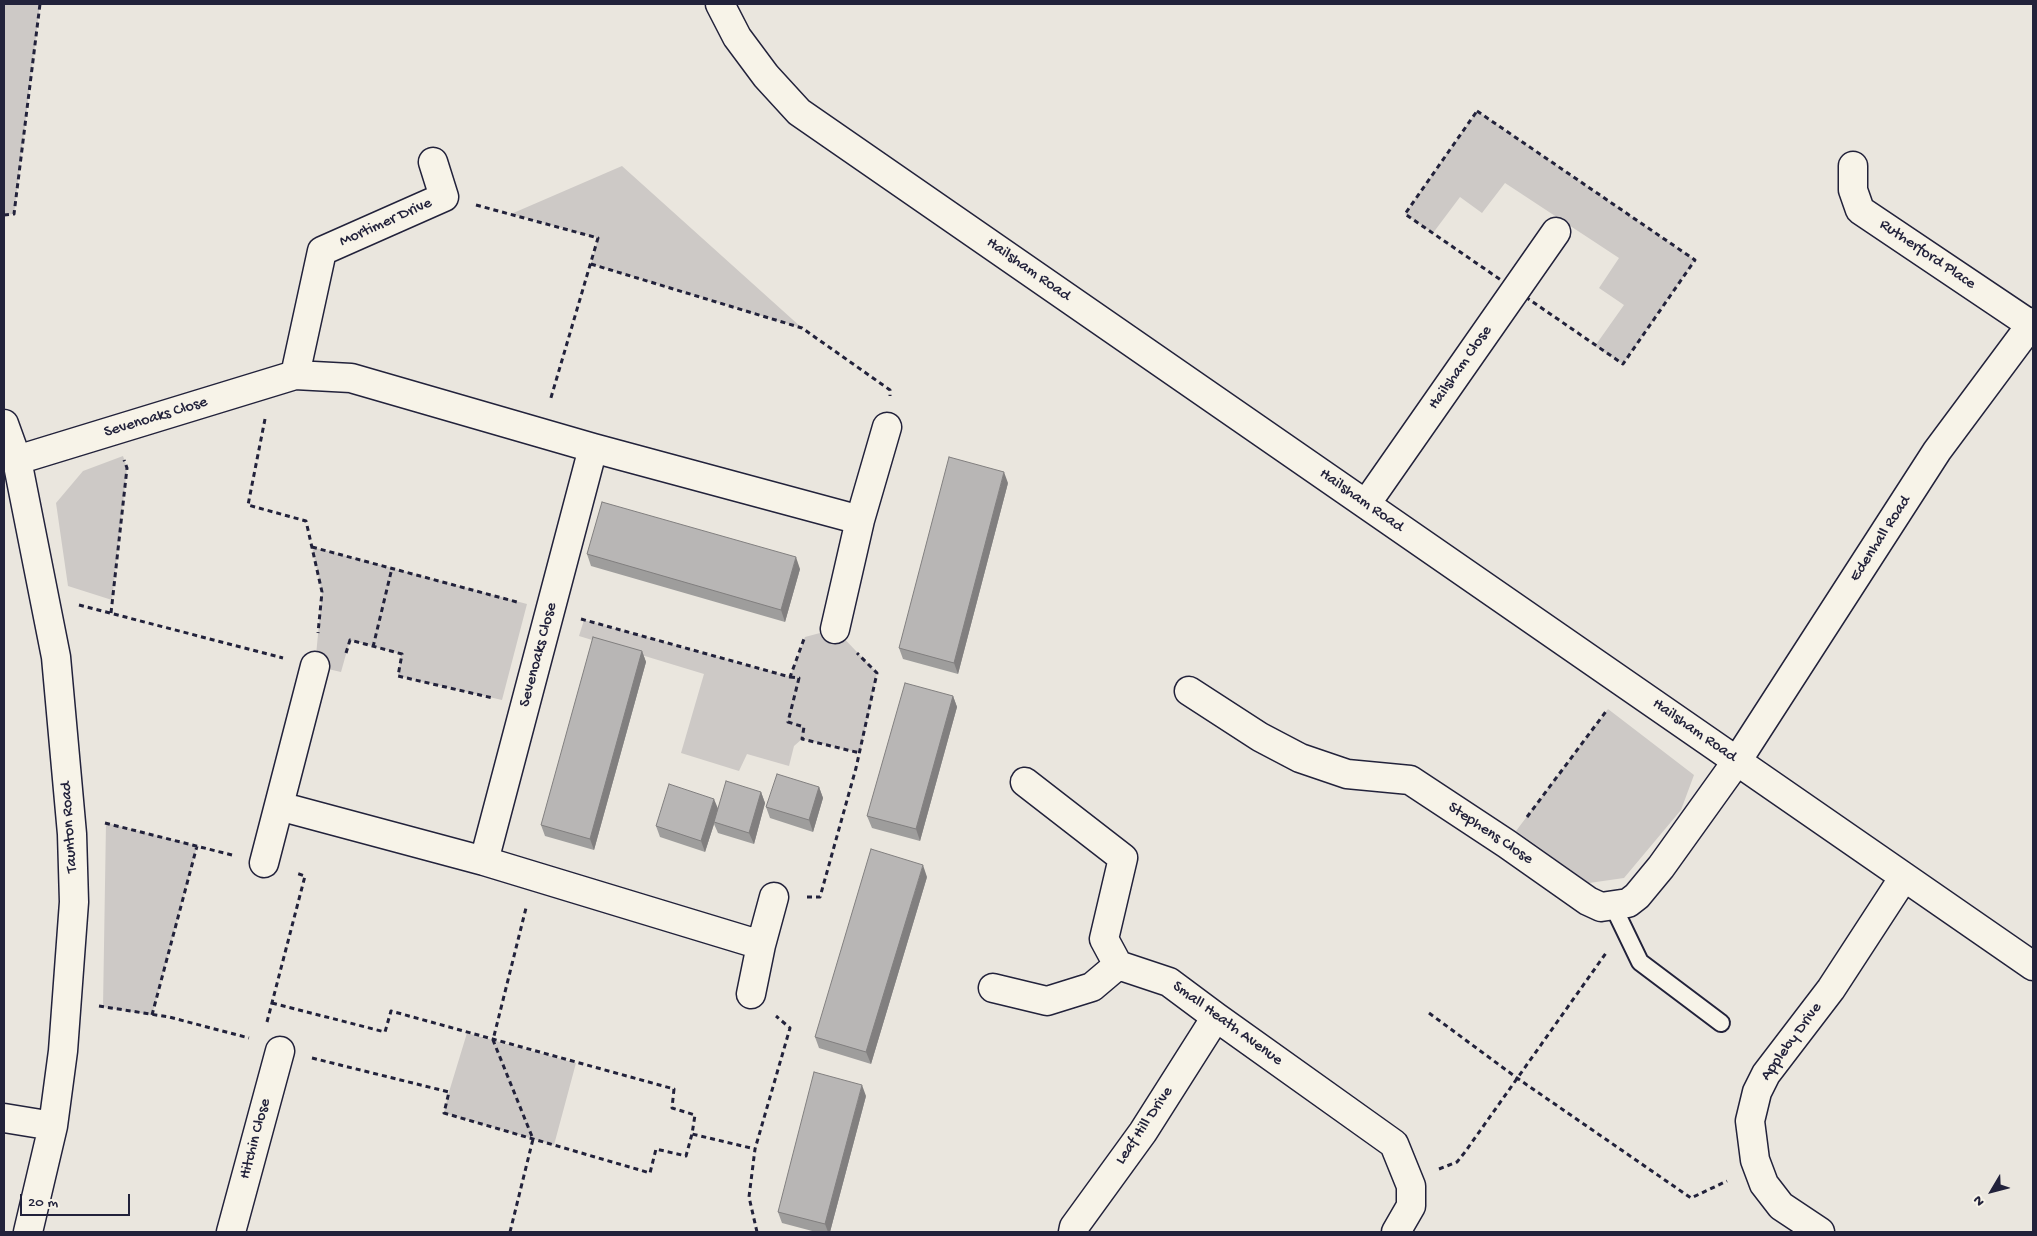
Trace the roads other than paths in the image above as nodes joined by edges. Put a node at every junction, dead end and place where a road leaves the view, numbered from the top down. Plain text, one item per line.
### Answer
1 (720, 4) edge
2 (433, 162) dead end
3 (1853, 166) dead end
4 (1556, 232) dead end
5 (2032, 324) edge
6 (284, 379) junction
7 (4, 424) edge
8 (887, 427) road end
9 (593, 448) junction
10 (17, 460) junction
11 (1366, 504) junction
12 (860, 520) junction
13 (835, 628) road end
14 (315, 666) road end
15 (1189, 691) dead end
16 (1737, 761) junction
17 (1025, 782) dead end
18 (279, 806) junction
19 (484, 862) junction
20 (264, 863) road end
21 (1904, 877) junction
22 (774, 897) road end
23 (1613, 906) junction
24 (761, 945) junction
25 (1118, 965) junction
26 (2033, 966) edge
27 (993, 988) dead end
28 (751, 994) road end
29 (1216, 1017) junction
30 (1721, 1023) dead end
31 (271, 1046) road end
32 (4, 1118) edge
33 (53, 1126) junction
34 (239, 1230) edge
35 (28, 1232) edge
36 (1073, 1232) edge
37 (1396, 1232) edge
38 (1820, 1232) edge

1 - 11 street, Hailsham Road
2 - 6 street, Mortimer Drive
3 - 5 street, Rutherford Place
4 - 11 street, Hailsham Close
5 - 16 street, Edenhall Road
6 - 9 street, Sevenoaks Close
6 - 10 street, Sevenoaks Close
7 - 10 street, Taunton Road
8 - 12 street
9 - 12 street, Sevenoaks Close
9 - 19 street, Sevenoaks Close
10 - 33 street, Taunton Road
11 - 16 street, Hailsham Road
12 - 13 street
14 - 18 street
15 - 23 street, Stephens Close
16 - 21 street, Hailsham Road
16 - 23 street
17 - 25 street
18 - 19 street
18 - 20 street
19 - 24 street
21 - 26 street, Hailsham Road
21 - 38 street, Appleby Drive
22 - 24 street
23 - 30 lane
24 - 28 street
25 - 27 street
25 - 29 street, Small Heath Avenue
29 - 36 street, Leaf Hill Drive
29 - 37 street, Small Heath Avenue
31 - 34 street, Hitchin Close
32 - 33 street
33 - 35 street, Taunton Road

